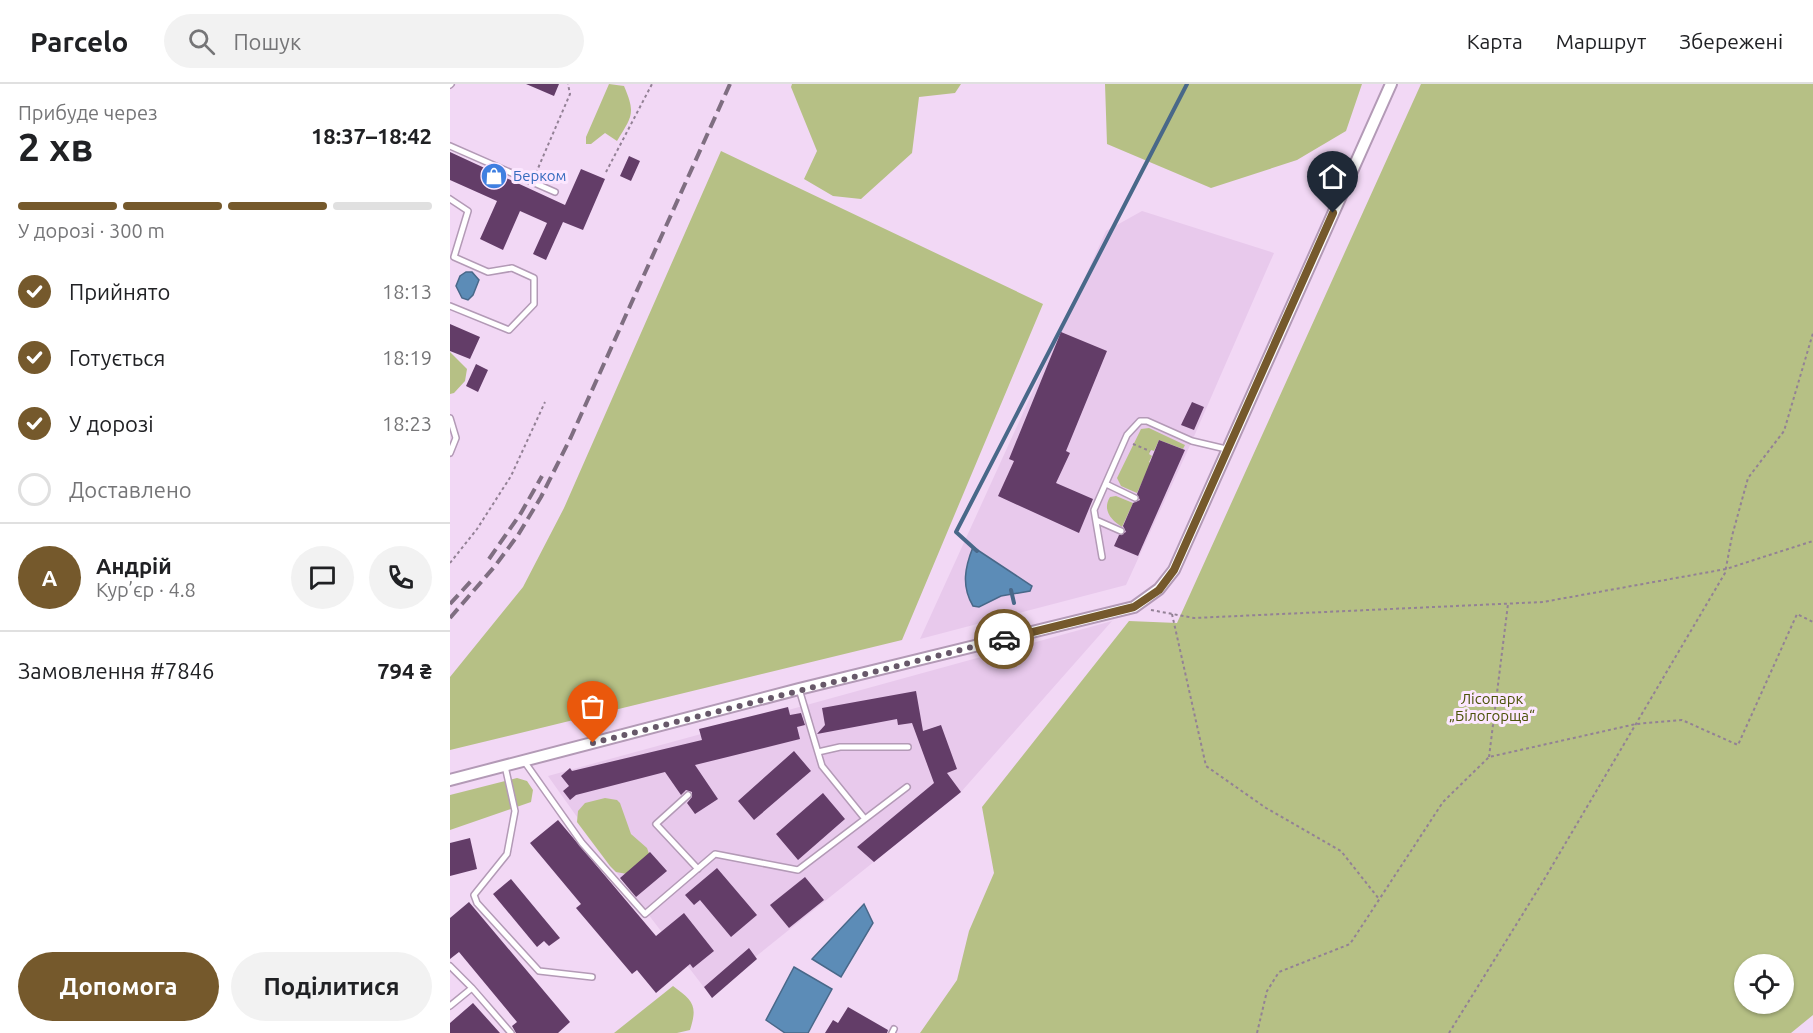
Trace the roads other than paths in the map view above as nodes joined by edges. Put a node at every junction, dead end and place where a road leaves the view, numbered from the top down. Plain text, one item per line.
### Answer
1 (1391, 84) edge
2 (450, 146) edge
3 (555, 192) dead end
4 (450, 199) edge
5 (451, 258) edge
6 (450, 306) edge
7 (450, 418) edge
8 (1226, 449) junction
9 (450, 453) edge
10 (1106, 484) junction
11 (1135, 498) dead end
12 (1096, 520) junction
13 (1121, 531) dead end
14 (1102, 557) dead end
15 (800, 689) junction
16 (908, 747) dead end
17 (818, 752) junction
18 (524, 762) junction
19 (505, 766) junction
20 (450, 780) edge
21 (908, 787) dead end
22 (688, 795) dead end
23 (865, 819) junction
24 (698, 869) junction
25 (450, 966) edge
26 (592, 978) dead end
27 (472, 988) junction
28 (450, 1006) edge
29 (511, 1033) edge

1 - 8 street
2 - 3 lane
4 - 5 lane
5 - 6 lane
7 - 9 lane
8 - 10 lane
8 - 15 street
10 - 11 lane
10 - 12 lane
12 - 13 lane
12 - 14 lane
15 - 17 lane
15 - 18 street
16 - 17 lane
17 - 23 lane
18 - 19 street
18 - 24 lane
19 - 20 street
19 - 26 lane
21 - 23 lane
22 - 24 lane
23 - 24 lane
25 - 27 lane
27 - 28 lane
27 - 29 lane

